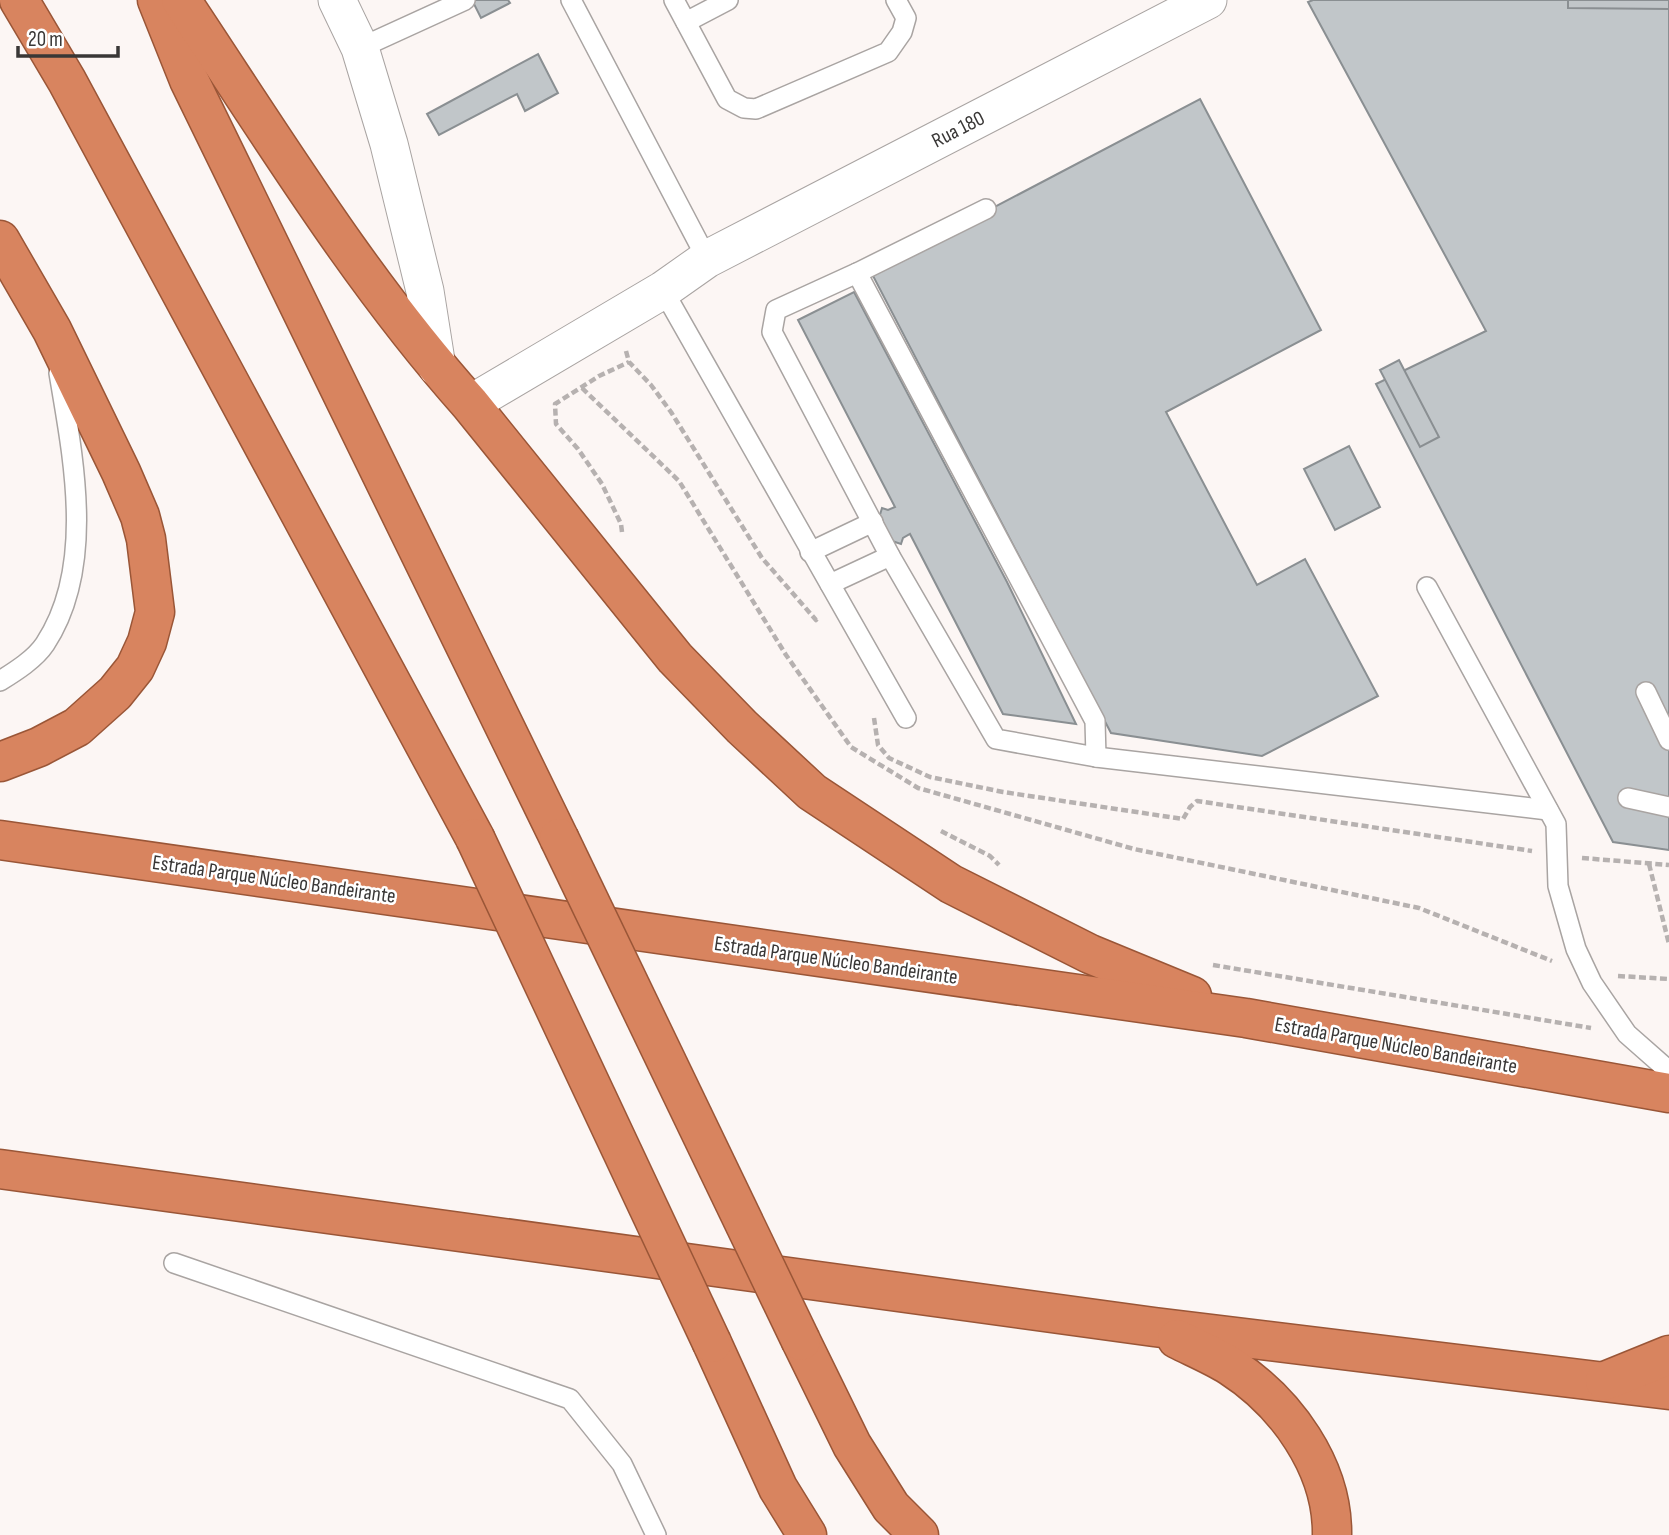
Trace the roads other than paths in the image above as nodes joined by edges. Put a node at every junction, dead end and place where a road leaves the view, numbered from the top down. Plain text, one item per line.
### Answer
1 (19, 0) edge
2 (157, 0) edge
3 (181, 0) edge
4 (337, 0) edge
5 (465, 0) edge
6 (571, 0) edge
7 (674, 0) edge
8 (728, 0) edge
9 (896, 0) edge
10 (1208, 0) edge
11 (686, 22) junction
12 (360, 48) junction
13 (986, 209) dead end
14 (0, 240) edge
15 (707, 259) junction
16 (857, 273) junction
17 (663, 290) junction
18 (52, 330) junction
19 (437, 367) junction
20 (470, 404) junction
21 (873, 522) junction
22 (810, 552) junction
23 (890, 556) junction
24 (1427, 587) dead end
25 (834, 592) junction
26 (0, 681) edge
27 (1646, 692) dead end
28 (906, 718) dead end
29 (1669, 740) edge
30 (1096, 757) junction
31 (0, 762) edge
32 (1628, 798) dead end
33 (1669, 807) edge
34 (1548, 810) junction
35 (0, 840) edge
36 (1246, 1018) junction
37 (1669, 1071) edge
38 (1669, 1093) edge
39 (0, 1169) edge
40 (174, 1263) dead end
41 (1154, 1327) junction
42 (1669, 1355) edge
43 (1603, 1382) junction
44 (1669, 1390) edge
45 (656, 1535) edge
46 (807, 1535) edge
47 (919, 1535) edge
48 (1332, 1535) edge

1 - 46 highway, bridge
2 - 47 highway, bridge
3 - 19 highway
4 - 12 street
5 - 12 lane
6 - 15 lane
7 - 11 lane
8 - 11 lane
9 - 11 lane
10 - 15 street, Rua 180
12 - 19 street
13 - 16 lane
14 - 18 highway
15 - 17 street, Rua 180
16 - 21 lane
16 - 30 lane
17 - 20 street, Rua 180
17 - 22 lane
18 - 26 lane
18 - 31 highway
19 - 20 highway
20 - 36 highway
21 - 22 lane
21 - 23 lane
22 - 25 lane
23 - 25 lane
23 - 30 lane
24 - 34 lane
25 - 28 lane
27 - 29 lane
30 - 34 lane
32 - 33 lane
34 - 37 lane
35 - 36 highway, Estrada Parque Núcleo Bandeirante
36 - 38 highway, Estrada Parque Núcleo Bandeirante
39 - 41 highway
40 - 45 lane
41 - 43 highway
41 - 48 highway
42 - 43 highway
43 - 44 highway

